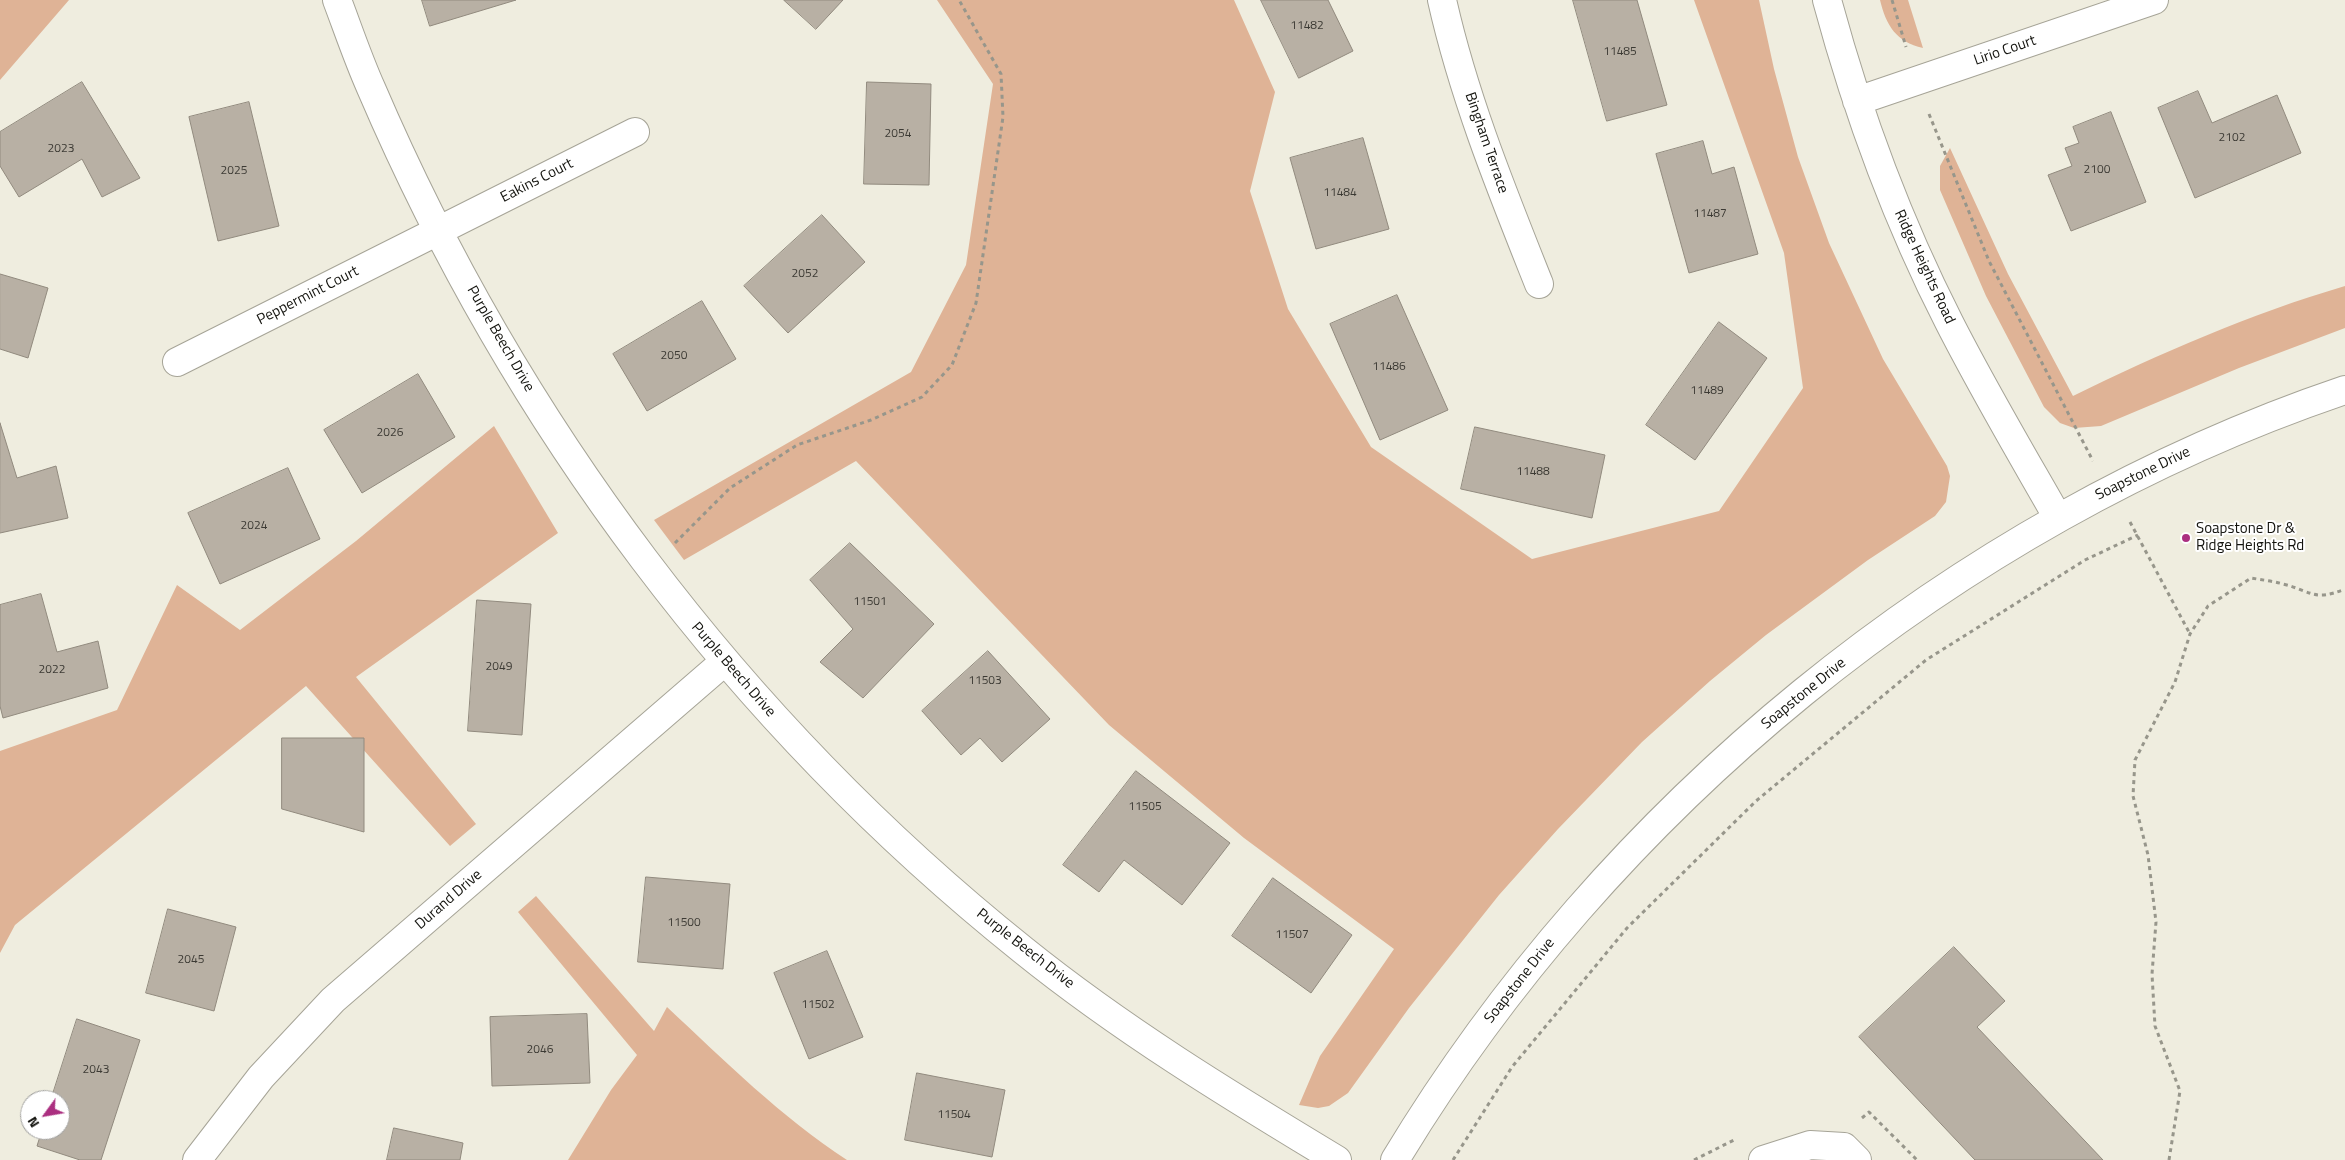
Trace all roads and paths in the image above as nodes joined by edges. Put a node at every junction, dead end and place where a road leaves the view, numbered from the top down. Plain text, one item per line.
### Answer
1 (337, 0) edge
2 (959, 0) edge
3 (1442, 0) edge
4 (1827, 0) edge
5 (1892, 0) edge
6 (2154, 0) edge
7 (1917, 81) junction
8 (1857, 101) junction
9 (635, 132) dead end
10 (439, 231) junction
11 (1539, 284) dead end
12 (177, 362) dead end
13 (2345, 390) edge
14 (2110, 488) junction
15 (2058, 518) junction
16 (2138, 535) junction
17 (650, 568) junction
18 (2345, 589) edge
19 (2190, 634) junction
20 (724, 662) junction
21 (197, 1160) edge
22 (1337, 1160) edge
23 (1395, 1160) edge
24 (1453, 1160) edge
25 (1763, 1160) edge
26 (1857, 1160) edge
27 (2169, 1160) edge

1 - 10 street, Purple Beech Drive
2 - 17 path
3 - 11 street, Bingham Terrace
4 - 8 street, Ridge Heights Road
5 - 7 path
6 - 7 street, Lirio Court
7 - 8 street, Lirio Court
7 - 14 path
8 - 15 street, Ridge Heights Road
9 - 10 street, Eakins Court
10 - 12 street, Peppermint Court
10 - 17 street, Purple Beech Drive
13 - 14 street, Soapstone Drive
14 - 15 street, Soapstone Drive
14 - 16 path
15 - 23 street, Soapstone Drive
16 - 19 path
16 - 24 path
17 - 20 street, Purple Beech Drive
18 - 19 path
19 - 27 path
20 - 21 street, Durand Drive
20 - 22 street, Purple Beech Drive
25 - 26 street

